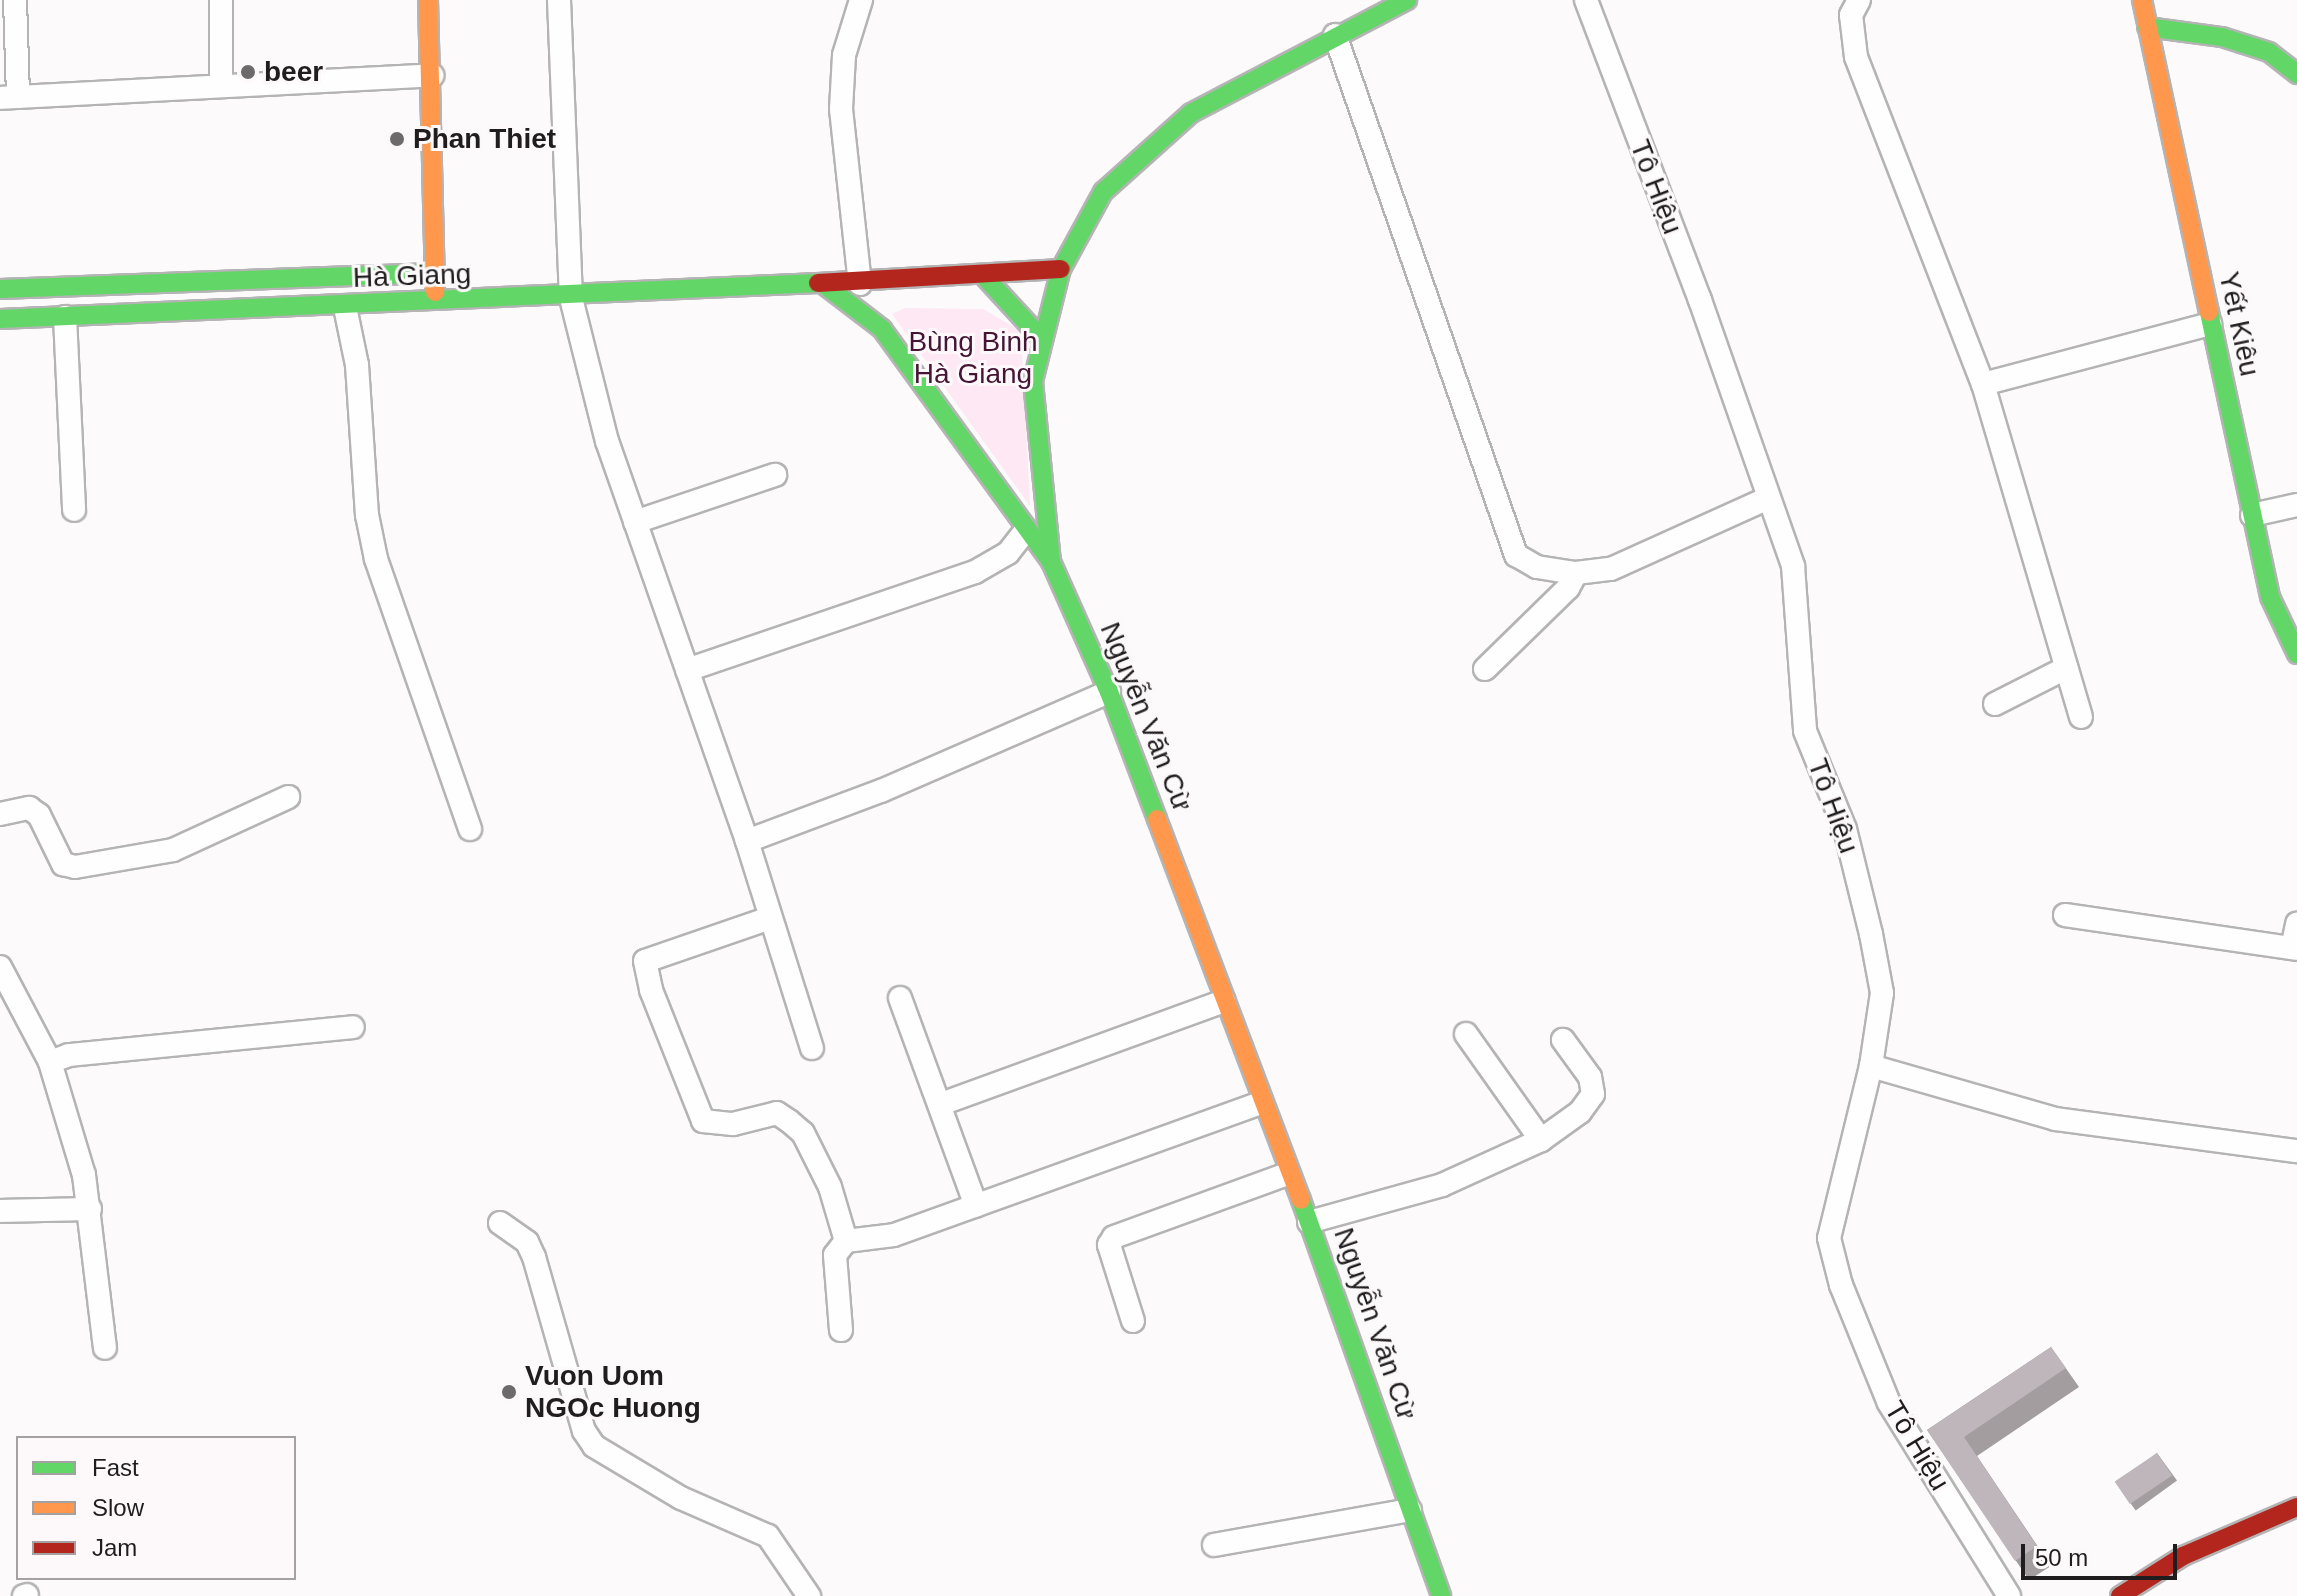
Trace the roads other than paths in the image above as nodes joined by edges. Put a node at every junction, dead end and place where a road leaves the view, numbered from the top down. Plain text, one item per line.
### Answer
1 (15, 0) edge
2 (221, 0) edge
3 (428, 0) edge
4 (559, 0) edge
5 (861, 0) edge
6 (1407, 0) edge
7 (1586, 0) edge
8 (1859, 0) edge
9 (2142, 0) edge
10 (2147, 27) junction
11 (1335, 35) junction
12 (2297, 74) edge
13 (432, 75) junction
14 (221, 86) junction
15 (9, 98) edge
16 (1061, 269) junction
17 (435, 273) junction
18 (983, 275) junction
19 (860, 284) junction
20 (826, 286) junction
21 (0, 289) edge
22 (571, 298) junction
23 (435, 303) junction
24 (345, 307) junction
25 (65, 317) junction
26 (0, 319) edge
27 (2210, 324) junction
28 (1040, 337) junction
29 (1983, 384) junction
30 (775, 475) dead end
31 (1768, 498) junction
32 (2297, 505) edge
33 (74, 510) dead end
34 (2252, 515) junction
35 (635, 522) junction
36 (1025, 531) junction
37 (1051, 562) junction
38 (1576, 573) junction
39 (2297, 654) edge
40 (2066, 668) junction
41 (1485, 669) dead end
42 (687, 670) junction
43 (1109, 692) junction
44 (1995, 704) dead end
45 (2081, 717) dead end
46 (288, 797) dead end
47 (0, 814) edge
48 (470, 829) dead end
49 (747, 841) junction
50 (2065, 915) dead end
51 (770, 918) junction
52 (2297, 924) edge
53 (2294, 949) edge
54 (0, 967) edge
55 (900, 998) dead end
56 (1224, 1001) junction
57 (353, 1027) dead end
58 (1466, 1034) dead end
59 (1563, 1040) dead end
60 (812, 1048) dead end
61 (50, 1062) junction
62 (1871, 1066) junction
63 (1261, 1103) junction
64 (941, 1104) junction
65 (1541, 1140) junction
66 (2297, 1151) edge
67 (1287, 1174) junction
68 (976, 1206) junction
69 (90, 1209) junction
70 (0, 1211) edge
71 (1309, 1222) junction
72 (500, 1223) dead end
73 (846, 1241) junction
74 (1133, 1321) dead end
75 (841, 1330) dead end
76 (105, 1348) dead end
77 (2297, 1507) edge
78 (1410, 1510) junction
79 (1214, 1545) dead end
80 (809, 1596) edge
81 (1441, 1596) edge
82 (2009, 1596) edge
83 (2120, 1596) edge

1 - 15 street
2 - 14 street
3 - 13 main road
4 - 22 street
5 - 19 street
6 - 11 main road, Nguyễn Văn Cừ
7 - 31 street, Tô Hiệu
8 - 29 street
9 - 10 main road, Yết Kiêu
10 - 12 main road
10 - 27 main road, Yết Kiêu
11 - 16 main road, Nguyễn Văn Cừ
11 - 38 street
13 - 14 street
13 - 17 main road
14 - 15 street
16 - 18 main road, Hà Giang
16 - 28 main road, Nguyễn Văn Cừ
17 - 21 main road, Hà Giang
17 - 23 main road
18 - 19 main road, Hà Giang
18 - 28 main road
19 - 20 main road, Hà Giang
20 - 22 main road, Hà Giang
20 - 36 main road
22 - 23 main road, Hà Giang
22 - 35 street
23 - 24 main road, Hà Giang
24 - 25 main road, Hà Giang
24 - 48 street
25 - 26 main road, Hà Giang
25 - 33 street
27 - 29 street
27 - 34 main road, Yết Kiêu
28 - 37 main road, Nguyễn Văn Cừ
29 - 40 street
30 - 35 street
31 - 38 street
31 - 62 street, Tô Hiệu
32 - 34 street
34 - 39 main road, Yết Kiêu
35 - 42 street
36 - 37 main road
36 - 42 street
37 - 43 main road, Nguyễn Văn Cừ
38 - 41 street
40 - 44 street
40 - 45 street
42 - 49 street
43 - 49 street
43 - 56 main road, Nguyễn Văn Cừ
46 - 47 street
49 - 51 street
50 - 53 street
51 - 60 street
51 - 73 street
52 - 53 street
54 - 61 street
55 - 64 street
56 - 63 main road, Nguyễn Văn Cừ
56 - 64 street
57 - 61 street
58 - 65 street
59 - 65 street
61 - 69 street
62 - 66 street
62 - 82 street, Tô Hiệu
63 - 67 main road, Nguyễn Văn Cừ
63 - 68 street
64 - 68 street
65 - 71 street
67 - 71 main road, Nguyễn Văn Cừ
67 - 74 street
68 - 73 street
69 - 70 street
69 - 76 street
71 - 78 main road, Nguyễn Văn Cừ
72 - 80 street
73 - 75 street
77 - 83 main road
78 - 79 street
78 - 81 main road, Nguyễn Văn Cừ

